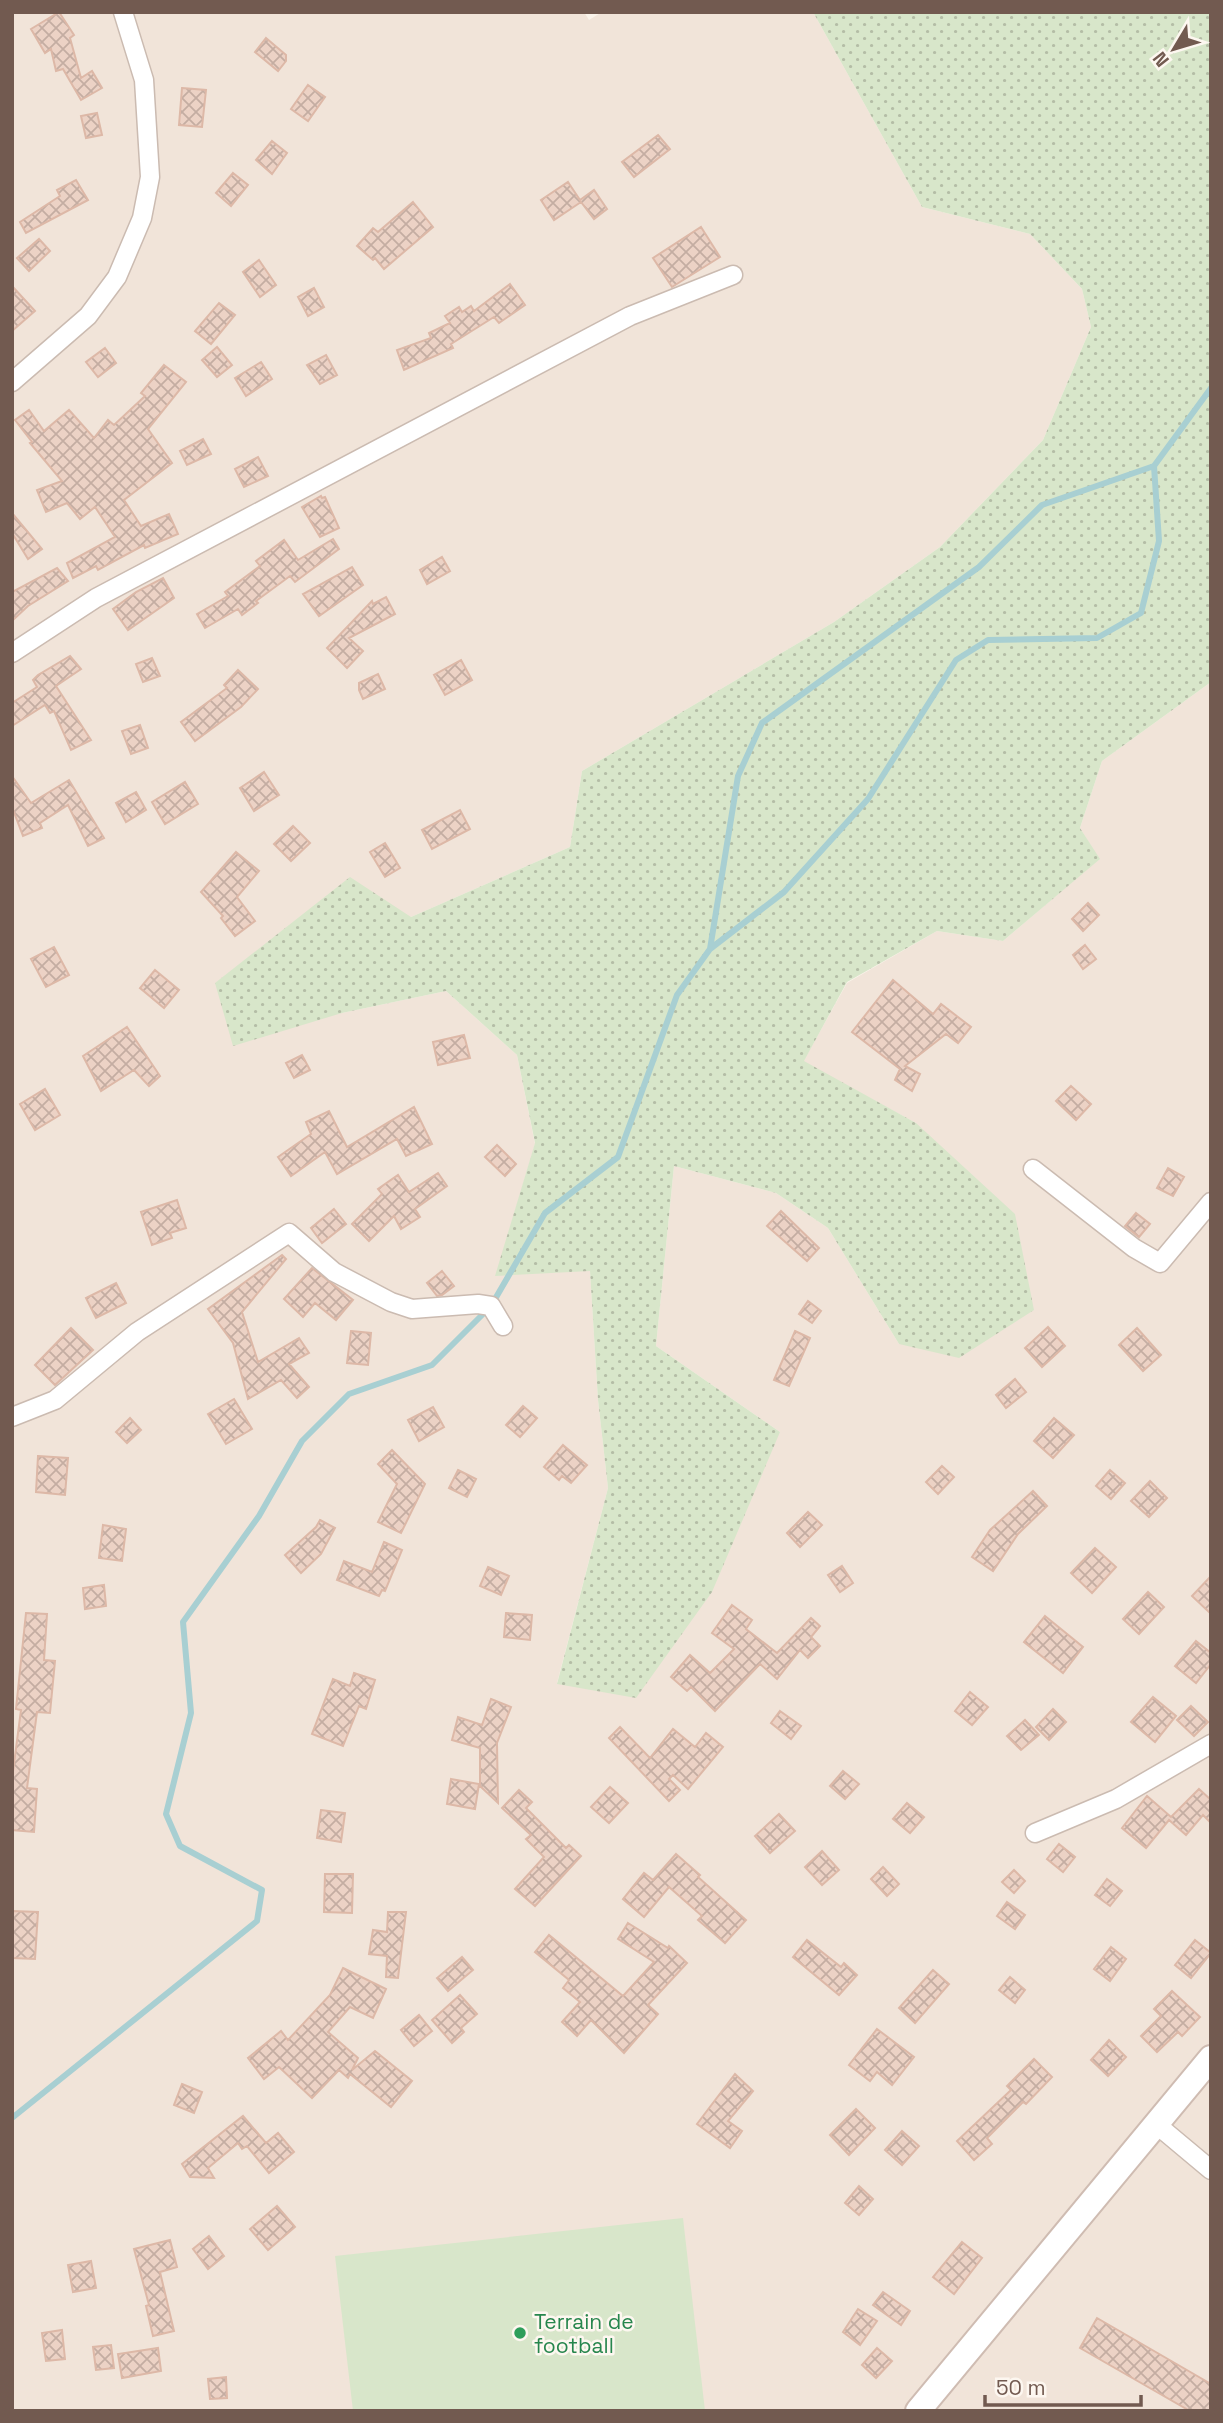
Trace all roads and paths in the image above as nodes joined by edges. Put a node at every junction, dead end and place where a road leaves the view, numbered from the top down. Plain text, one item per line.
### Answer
1 (123, 12) edge
2 (733, 275) dead end
3 (12, 382) edge
4 (12, 653) edge
5 (1033, 1169) dead end
6 (1211, 1202) edge
7 (503, 1326) dead end
8 (12, 1418) edge
9 (1211, 1744) edge
10 (1035, 1833) dead end
11 (1211, 2058) edge
12 (1156, 2124) junction
13 (1211, 2170) edge
14 (918, 2411) edge

1 - 3 street
2 - 4 street
5 - 6 street
7 - 8 street
9 - 10 street
11 - 12 main road
12 - 13 street
12 - 14 main road

